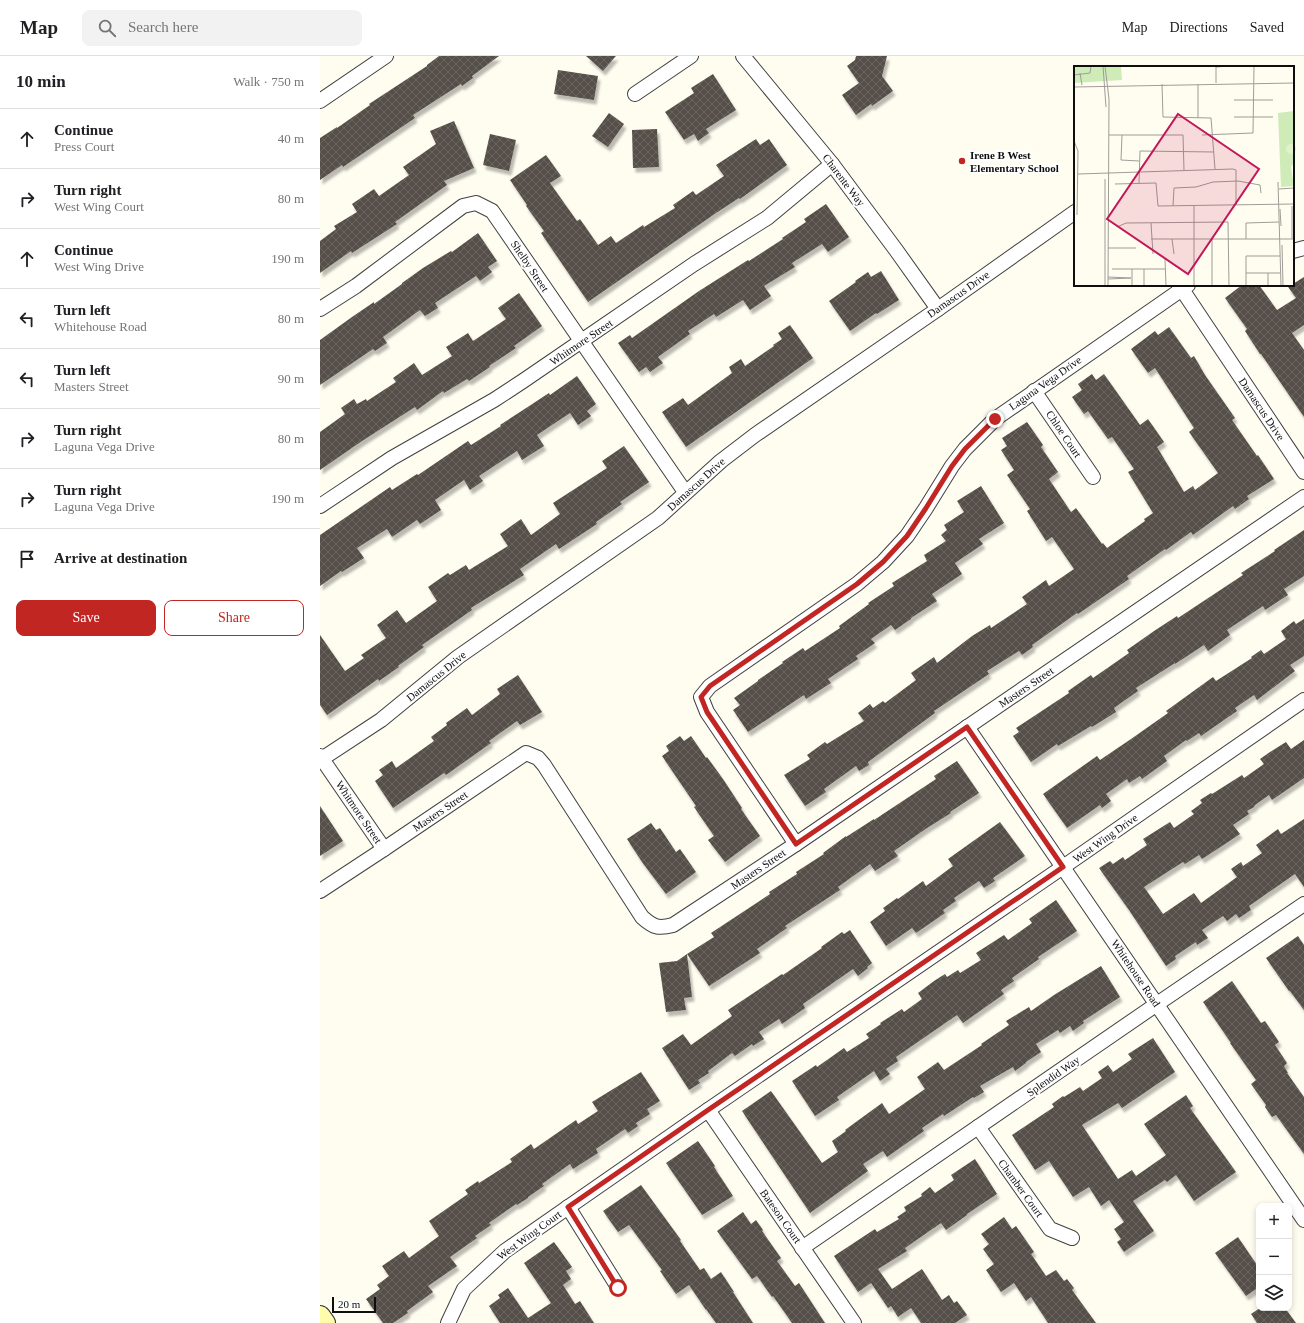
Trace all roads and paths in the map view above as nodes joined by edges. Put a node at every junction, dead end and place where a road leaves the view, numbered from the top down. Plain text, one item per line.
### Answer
1 (386, 56) edge
2 (691, 56) edge
3 (743, 56) edge
4 (635, 94) dead end
5 (320, 101) edge
6 (832, 164) junction
7 (1074, 213) edge
8 (1304, 248) edge
9 (1294, 251) edge
10 (1183, 286) edge
11 (320, 309) edge
12 (938, 309) junction
13 (582, 341) junction
14 (1034, 390) junction
15 (1304, 472) edge
16 (1094, 477) dead end
17 (685, 492) junction
18 (1304, 497) edge
19 (320, 506) edge
20 (1304, 700) edge
21 (967, 727) junction
22 (321, 758) edge
23 (796, 844) junction
24 (384, 849) junction
25 (1063, 867) junction
26 (320, 891) edge
27 (1304, 904) edge
28 (1156, 1004) junction
29 (708, 1110) junction
30 (978, 1127) junction
31 (568, 1207) junction
32 (1304, 1220) edge
33 (1072, 1238) dead end
34 (802, 1248) junction
35 (618, 1288) dead end
36 (320, 1316) edge
37 (324, 1323) edge
38 (448, 1323) edge
39 (854, 1323) edge

1 - 5 street
2 - 4 street
3 - 6 street, Charente Way
6 - 12 street, Charente Way
6 - 13 street, Whitmore Street
7 - 12 street, Damascus Drive
8 - 9 street
10 - 14 street, Laguna Vega Drive
10 - 15 street, Damascus Drive
11 - 13 street, Shelby Street
12 - 17 street, Damascus Drive
13 - 17 street, Shelby Street
13 - 19 street, Whitmore Street
14 - 16 street, Chloe Court
14 - 23 street, Laguna Vega Drive
17 - 22 street, Damascus Drive
18 - 21 street, Masters Street
20 - 25 street, West Wing Drive
21 - 23 street, Masters Street
21 - 25 street, Whitehouse Road
22 - 24 street, Whitmore Street
23 - 24 street, Masters Street
24 - 26 street, Masters Street
25 - 28 street, Whitehouse Road
25 - 29 street, West Wing Drive
27 - 28 street, Splendid Way
28 - 30 street, Splendid Way
28 - 32 street, Whitehouse Road
29 - 31 street, West Wing Court
29 - 34 street, Bateson Court
30 - 33 street, Chamber Court
30 - 34 street, Splendid Way
31 - 35 street
31 - 38 street, West Wing Court
34 - 39 street, Bateson Court
36 - 37 main road

